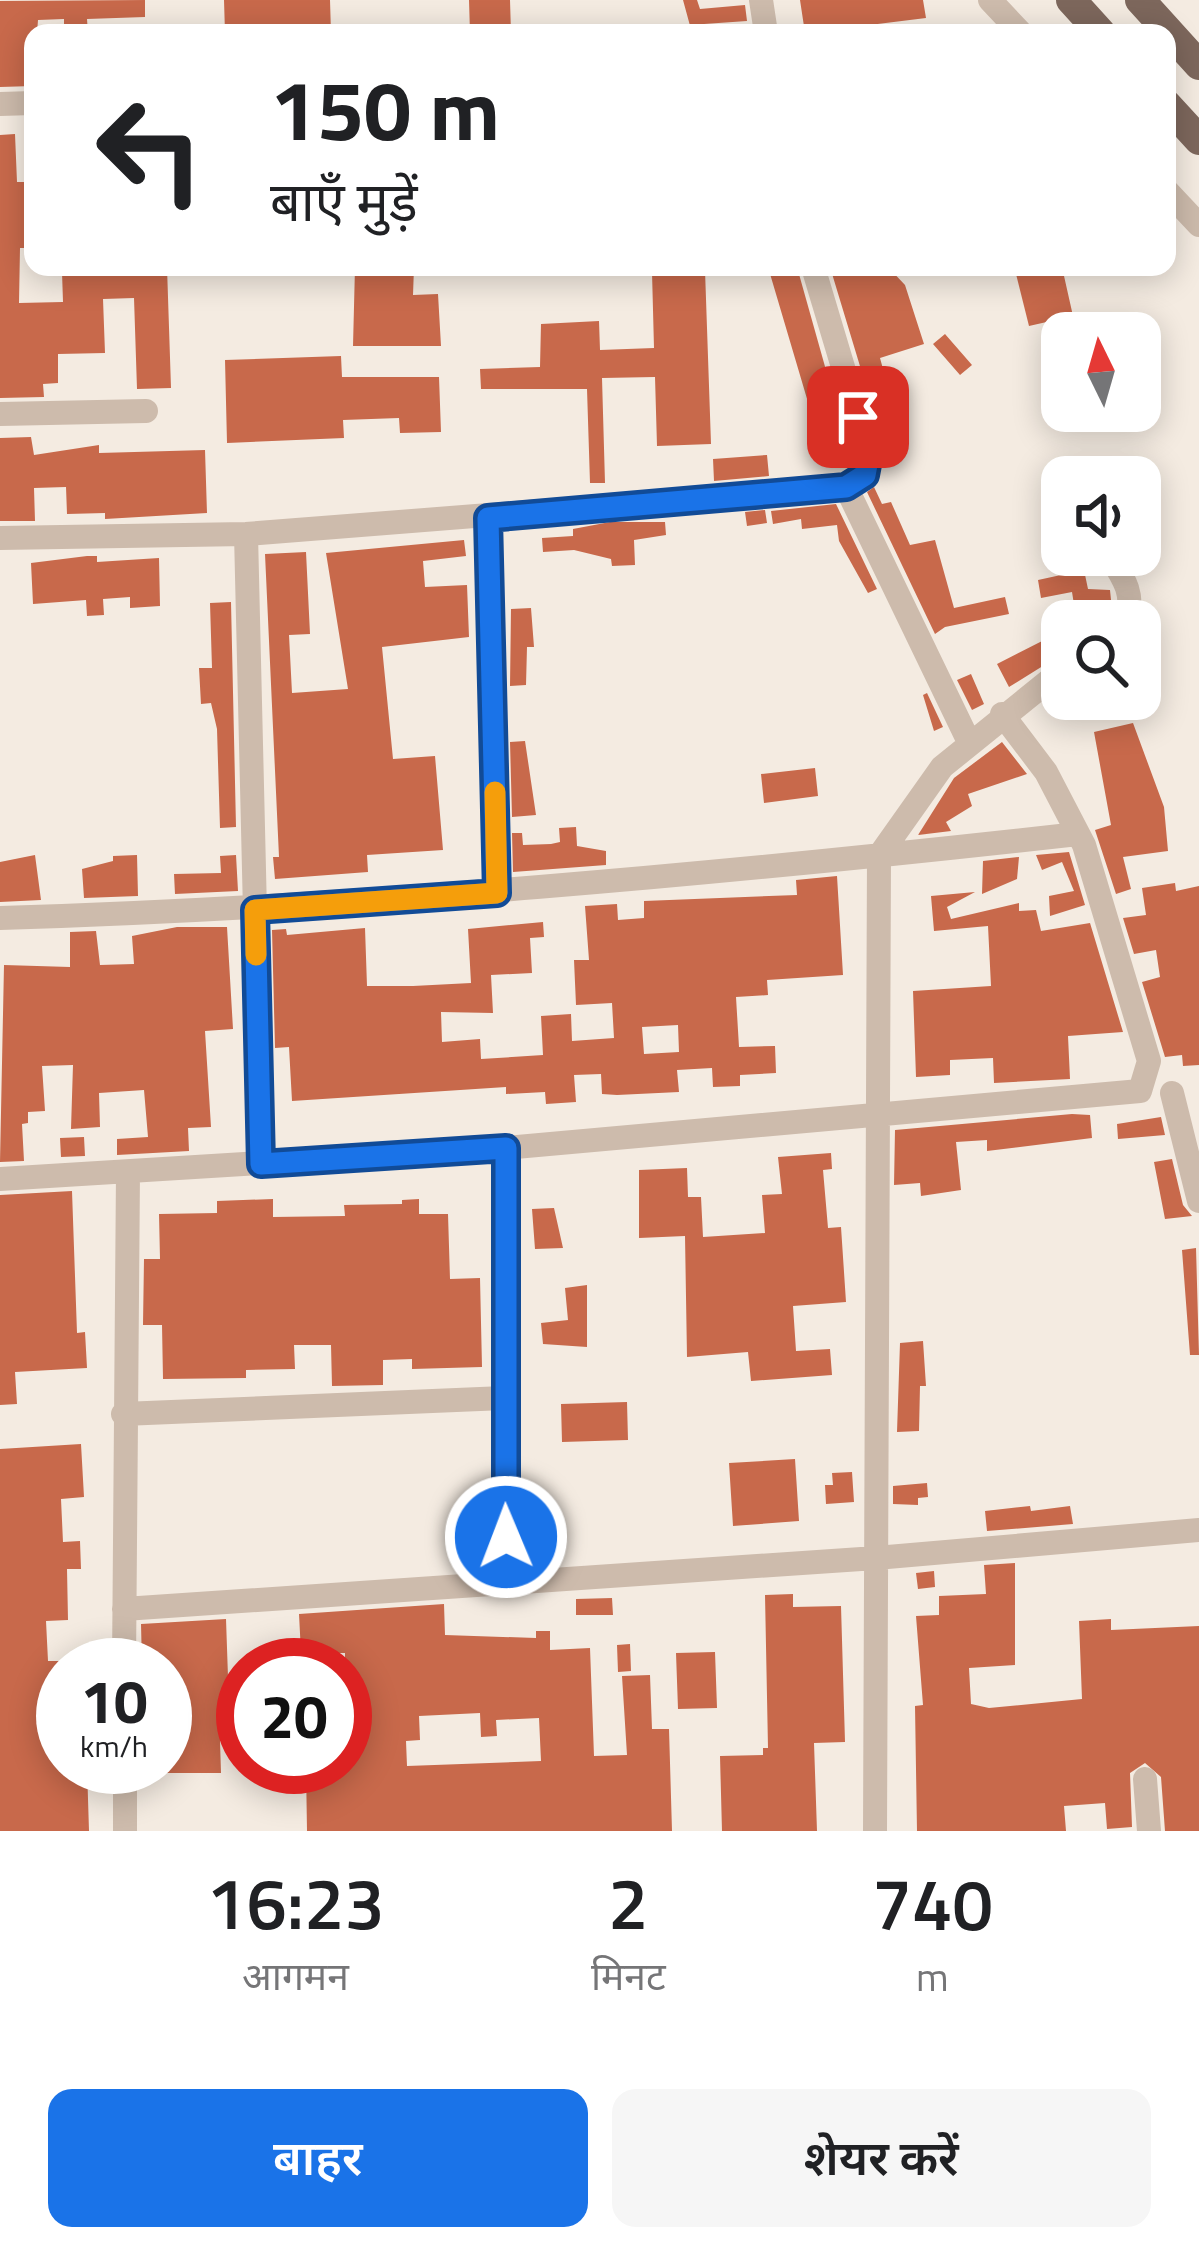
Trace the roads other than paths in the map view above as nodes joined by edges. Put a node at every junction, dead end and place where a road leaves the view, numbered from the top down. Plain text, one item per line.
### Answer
1 (990, 0) edge
2 (1071, 0) edge
3 (1140, 0) edge
4 (1013, 24) edge
5 (1093, 24) edge
6 (1162, 24) edge
7 (1176, 40) edge
8 (1199, 65) edge
9 (1176, 115) edge
10 (1199, 140) edge
11 (1176, 201) edge
12 (1199, 226) edge
13 (817, 276) edge
14 (146, 411) dead end
15 (0, 414) edge
16 (846, 487) junction
17 (488, 518) junction
18 (246, 534) junction
19 (0, 538) edge
20 (1041, 685) edge
21 (1002, 714) junction
22 (969, 742) junction
23 (1078, 834) junction
24 (879, 856) junction
25 (497, 893) junction
26 (255, 910) junction
27 (0, 918) edge
28 (1199, 1088) edge
29 (1140, 1091) junction
30 (1172, 1093) junction
31 (878, 1112) junction
32 (506, 1148) junction
33 (261, 1164) junction
34 (128, 1172) junction
35 (0, 1179) edge
36 (1199, 1201) edge
37 (504, 1398) junction
38 (123, 1414) junction
39 (1199, 1530) edge
40 (876, 1558) junction
41 (506, 1583) junction
42 (124, 1609) junction
43 (124, 1638) edge
44 (1145, 1779) dead end
45 (125, 1794) edge
46 (125, 1831) edge
47 (874, 1831) edge
48 (1149, 1831) edge

1 - 4 street
2 - 5 main road
3 - 6 main road
7 - 8 main road
9 - 10 main road
11 - 12 street
13 - 16 street
14 - 15 street
16 - 17 street
16 - 22 street
17 - 18 street
17 - 25 street
18 - 19 street
18 - 26 street
20 - 21 street
21 - 22 street
21 - 23 street
22 - 24 street
23 - 24 street
23 - 29 street
24 - 25 street
24 - 31 street
25 - 26 street
26 - 27 street
26 - 33 street
28 - 30 street
29 - 30 street
29 - 31 street
30 - 36 street
31 - 32 street
31 - 40 street
32 - 33 street
32 - 37 street
33 - 34 street
34 - 35 street
34 - 38 street
37 - 38 street
37 - 41 street
38 - 42 street
39 - 40 street
40 - 41 street
40 - 47 street
41 - 42 street
42 - 43 street
44 - 48 street
45 - 46 street

